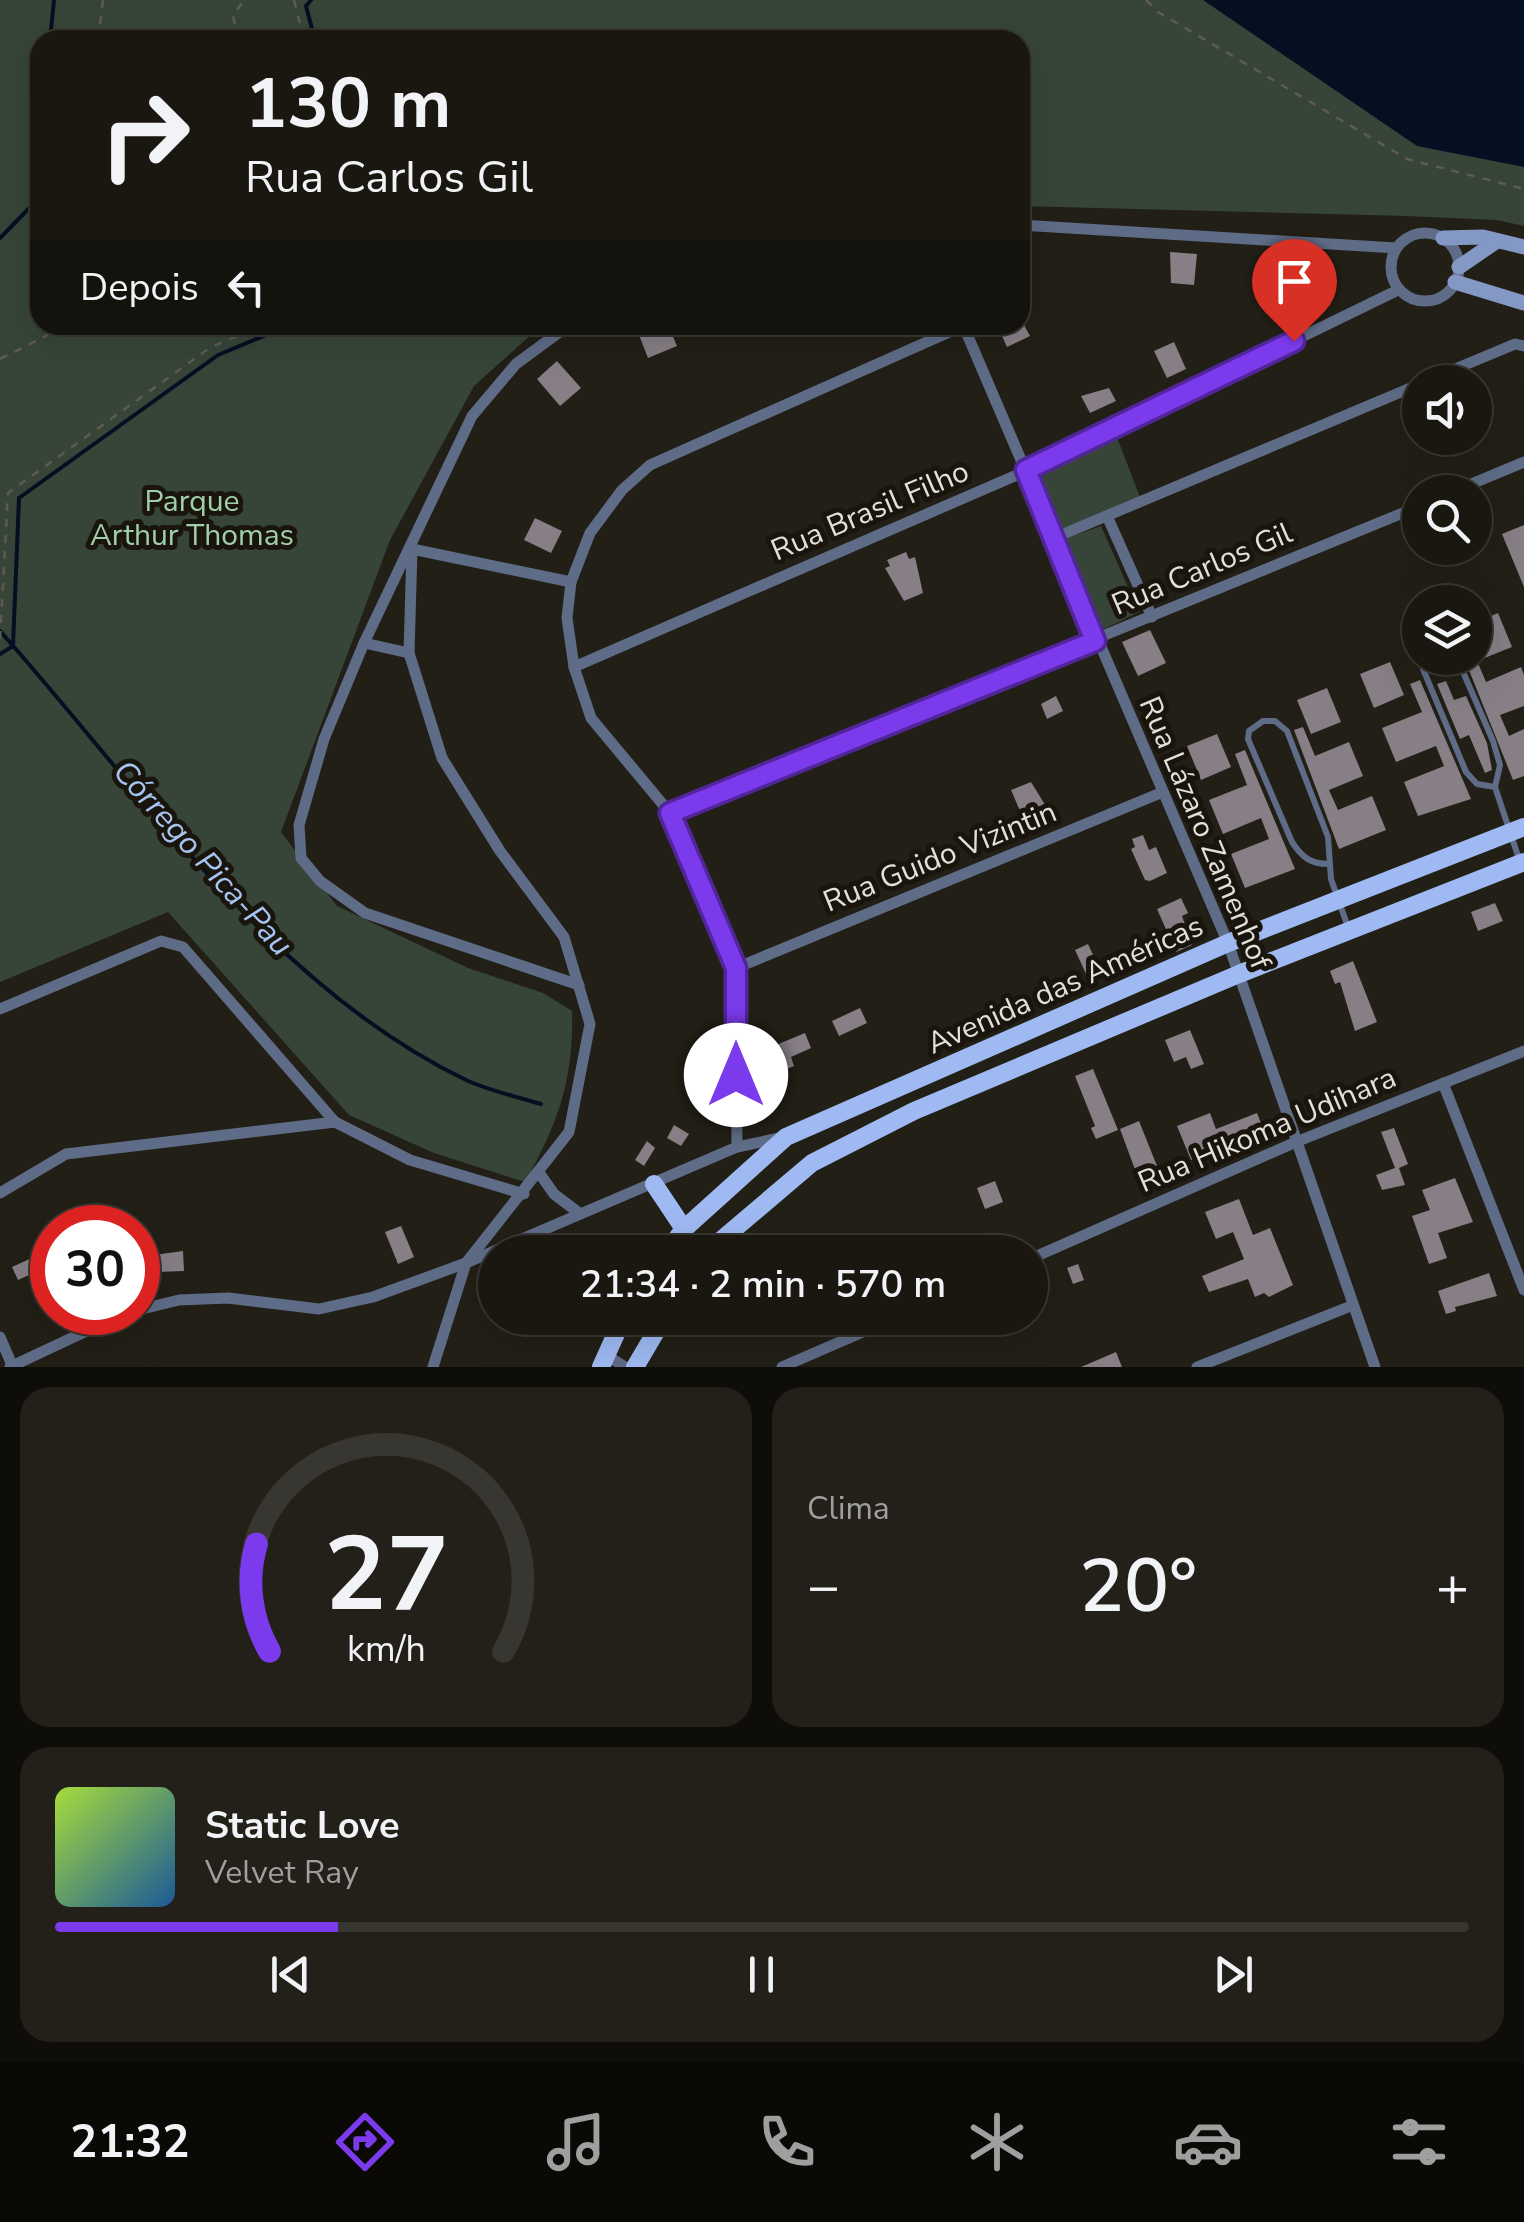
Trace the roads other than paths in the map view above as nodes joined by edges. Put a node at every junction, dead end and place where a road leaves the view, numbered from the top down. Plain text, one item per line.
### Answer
1 (1030, 225) edge
2 (1442, 238) junction
3 (1498, 241) junction
4 (1524, 247) edge
5 (1396, 248) junction
6 (1457, 274) junction
7 (1398, 290) junction
8 (1524, 303) edge
9 (555, 335) edge
10 (945, 335) edge
11 (969, 335) edge
12 (1524, 346) edge
13 (1465, 365) edge
14 (1402, 391) edge
15 (1524, 462) edge
16 (1026, 470) junction
17 (1492, 475) edge
18 (1402, 513) edge
19 (1106, 516) junction
20 (1054, 538) junction
21 (412, 549) junction
22 (571, 582) junction
23 (1152, 617) junction
24 (1095, 641) junction
25 (364, 643) junction
26 (408, 653) junction
27 (574, 667) junction
28 (1425, 675) edge
29 (1464, 675) edge
30 (1495, 787) junction
31 (1163, 792) junction
32 (670, 813) junction
33 (1516, 830) edge
34 (1522, 863) edge
35 (1330, 864) junction
36 (1337, 901) junction
37 (1349, 932) junction
38 (1228, 943) junction
39 (736, 968) junction
40 (1240, 974) junction
41 (579, 986) junction
42 (0, 1009) edge
43 (1524, 1051) edge
44 (1442, 1084) junction
45 (335, 1122) junction
46 (786, 1137) junction
47 (1296, 1142) junction
48 (736, 1147) junction
49 (540, 1174) junction
50 (654, 1184) junction
51 (0, 1193) edge
52 (524, 1194) junction
53 (579, 1212) junction
54 (684, 1229) junction
55 (679, 1235) edge
56 (726, 1235) edge
57 (1048, 1250) edge
58 (466, 1263) junction
59 (1524, 1290) edge
60 (160, 1305) edge
61 (1351, 1306) junction
62 (78, 1335) edge
63 (615, 1335) edge
64 (654, 1335) edge
65 (856, 1335) edge
66 (0, 1336) edge
67 (603, 1360) edge
68 (11, 1366) edge
69 (432, 1367) edge
70 (625, 1367) edge
71 (634, 1367) edge
72 (782, 1367) edge
73 (1197, 1367) edge
74 (1375, 1367) edge

1 - 5 street
2 - 3 street
2 - 5 street
2 - 6 street
3 - 4 street
3 - 6 street
5 - 7 street
6 - 7 street
6 - 8 street
7 - 16 street, Rua Brasil Filho
9 - 21 street
10 - 22 street
11 - 16 street, Rua Lázaro Zamenhof
12 - 13 street
14 - 19 street
15 - 17 street
16 - 20 street, Rua Lázaro Zamenhof
16 - 27 street, Rua Brasil Filho
18 - 23 street, Rua Carlos Gil
19 - 20 street
19 - 23 street
20 - 24 street, Rua Lázaro Zamenhof
21 - 22 street
21 - 25 street
21 - 26 street
22 - 27 street
23 - 24 street, Rua Carlos Gil
24 - 31 street, Rua Lázaro Zamenhof
24 - 32 street, Rua Carlos Gil
25 - 26 street
25 - 41 street
26 - 41 street
27 - 32 street
28 - 30 lane
29 - 30 lane
30 - 33 lane
31 - 38 street, Rua Lázaro Zamenhof
31 - 39 street, Rua Guido Vizintin
32 - 39 street
33 - 34 lane
33 - 36 main road, Avenida das Américas
34 - 37 main road, Avenida das Américas
35 - 35 lane
35 - 36 lane
36 - 37 lane
36 - 38 main road, Avenida das Américas
37 - 40 main road, Avenida das Américas
38 - 40 street, Rua Lázaro Zamenhof
38 - 46 main road, Avenida das Américas
39 - 48 street
40 - 47 street, Rua Lázaro Zamenhof
40 - 56 main road, Avenida das Américas
41 - 49 street
42 - 45 street
43 - 44 street, Rua Hikoma Udihara
44 - 47 street, Rua Hikoma Udihara
44 - 59 street
45 - 51 street
45 - 52 street
46 - 48 street
46 - 54 main road, Avenida das Américas
47 - 57 street, Rua Hikoma Udihara
47 - 61 street, Rua Lázaro Zamenhof
48 - 50 street
49 - 52 street
49 - 53 street
50 - 53 street
50 - 54 main road
52 - 58 street
53 - 58 street
54 - 55 main road, Avenida das Américas
58 - 60 street
58 - 69 street
61 - 73 street
61 - 74 street, Rua Lázaro Zamenhof
62 - 68 street
63 - 67 main road
64 - 71 main road
65 - 72 street
66 - 68 street
67 - 70 street

